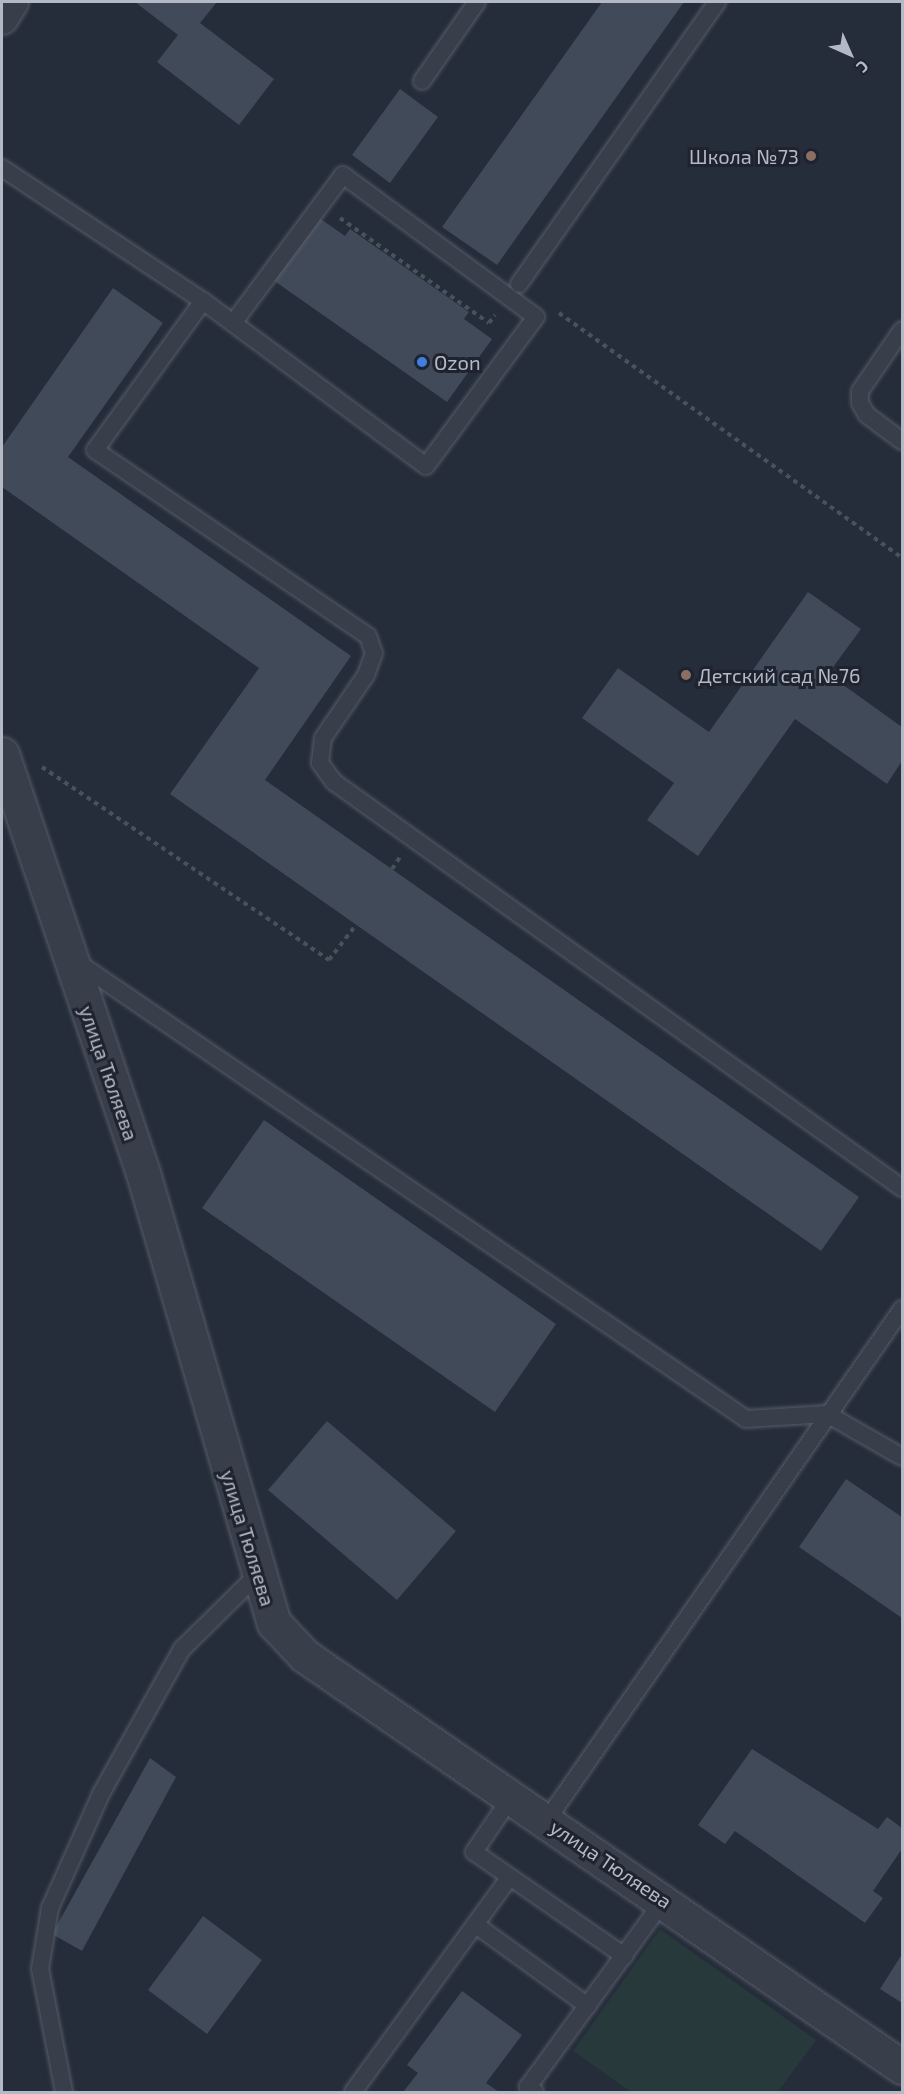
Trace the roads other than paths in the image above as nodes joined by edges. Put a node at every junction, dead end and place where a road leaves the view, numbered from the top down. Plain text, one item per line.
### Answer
1 (12, 2) edge
2 (477, 2) edge
3 (717, 2) edge
4 (2, 18) edge
5 (422, 81) dead end
6 (2, 168) edge
7 (513, 290) junction
8 (203, 301) junction
9 (234, 323) junction
10 (903, 330) edge
11 (903, 441) edge
12 (16, 757) edge
13 (68, 956) junction
14 (903, 1188) edge
15 (903, 1309) edge
16 (827, 1414) junction
17 (903, 1457) edge
18 (257, 1575) junction
19 (512, 1796) junction
20 (548, 1820) junction
21 (510, 1877) junction
22 (664, 1900) junction
23 (476, 1925) junction
24 (624, 1956) junction
25 (588, 2006) junction
26 (903, 2067) edge
27 (64, 2092) edge
28 (353, 2092) edge
29 (535, 2092) edge

1 - 4 street
2 - 5 lane
3 - 7 lane
6 - 8 lane
7 - 9 lane
7 - 9 lane
8 - 9 lane
8 - 14 lane
10 - 11 lane
12 - 13 street, улица Тюляева
13 - 16 lane
13 - 18 street, улица Тюляева
15 - 16 lane
16 - 17 lane
16 - 20 lane
18 - 19 street, улица Тюляева
18 - 27 lane
19 - 20 street, улица Тюляева
19 - 21 lane
20 - 22 street, улица Тюляева
21 - 23 lane
21 - 24 lane
22 - 24 lane
22 - 26 street, улица Тюляева
23 - 25 lane
23 - 28 lane
24 - 25 lane
25 - 29 lane

